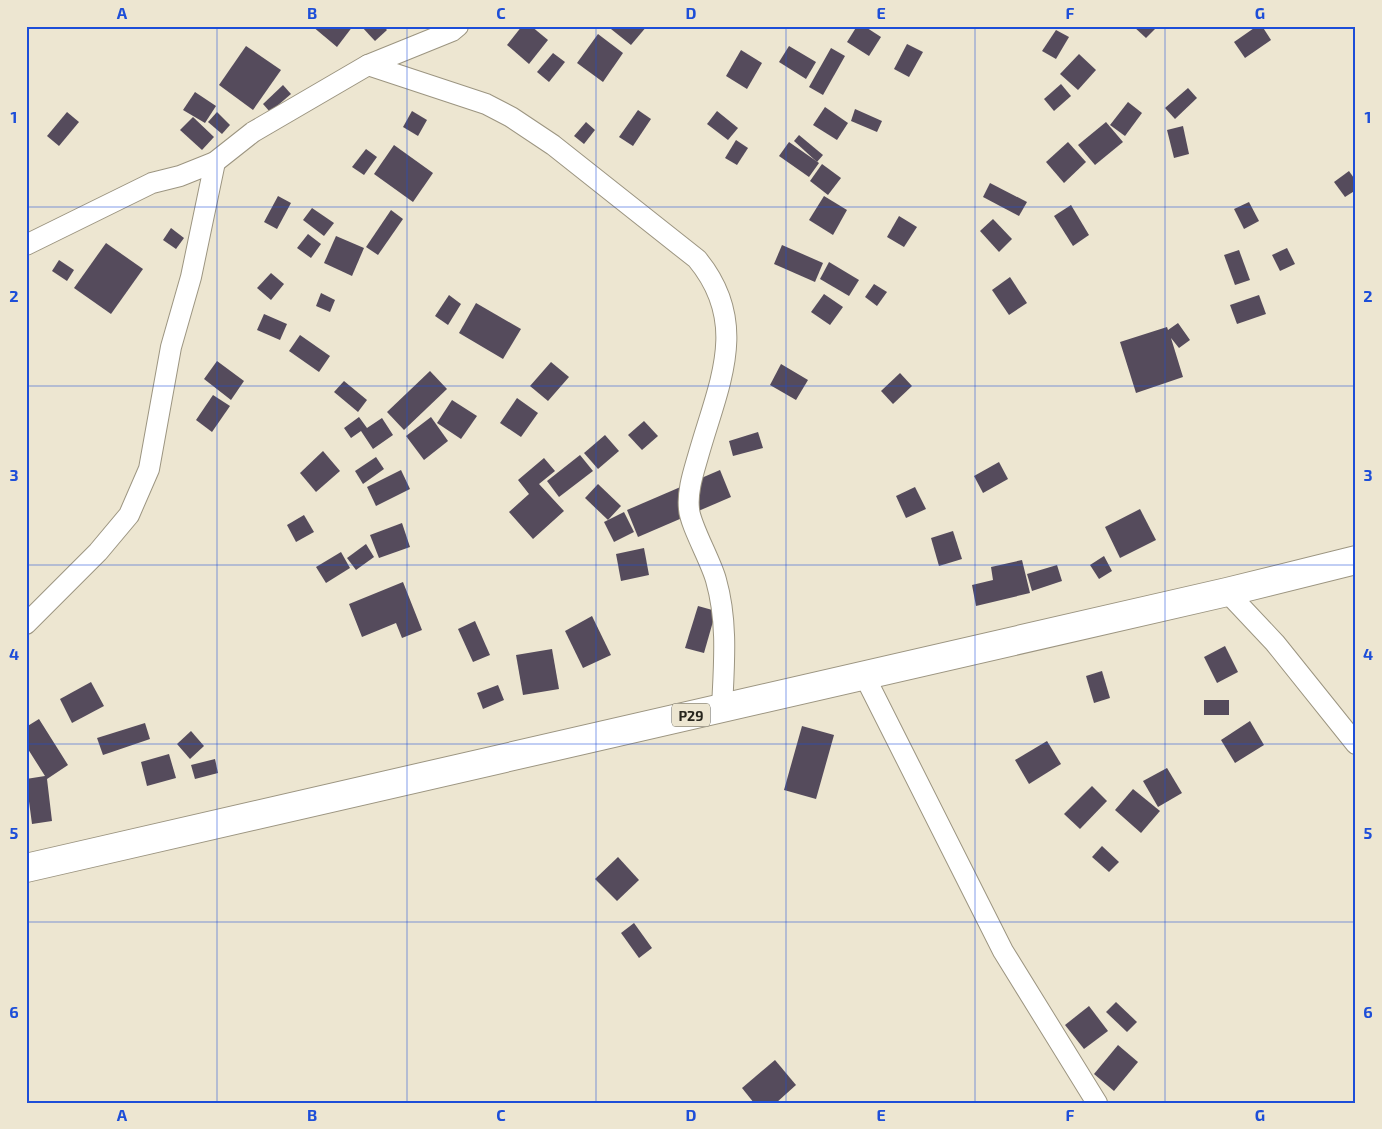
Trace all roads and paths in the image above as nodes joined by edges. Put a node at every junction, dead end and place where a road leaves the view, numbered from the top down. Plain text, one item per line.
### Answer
1 (458, 26) edge
2 (368, 64) junction
3 (215, 162) junction
4 (26, 244) edge
5 (1356, 560) edge
6 (1227, 592) junction
7 (26, 624) edge
8 (864, 676) junction
9 (722, 708) junction
10 (1356, 744) edge
11 (26, 868) edge
12 (1097, 1103) edge

1 - 2 street
2 - 3 street
2 - 9 street
3 - 4 street
3 - 7 street
5 - 6 main road, P29
6 - 8 main road, P29
6 - 10 street
8 - 9 main road, P29
8 - 12 street
9 - 11 main road, P29

